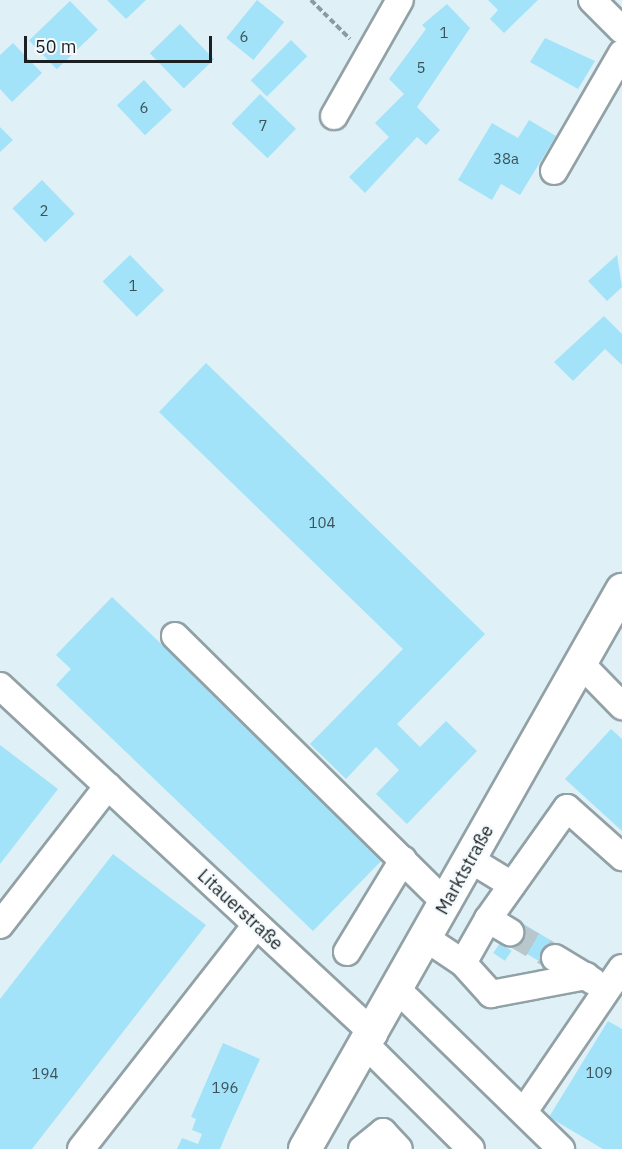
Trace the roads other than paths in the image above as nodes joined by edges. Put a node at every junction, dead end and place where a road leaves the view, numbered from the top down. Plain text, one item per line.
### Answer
1 (400, 0) edge
2 (592, 0) edge
3 (622, 30) edge
4 (622, 53) edge
5 (334, 116) dead end
6 (554, 171) dead end
7 (622, 590) edge
8 (175, 636) dead end
9 (581, 664) junction
10 (0, 686) edge
11 (622, 706) edge
12 (108, 786) junction
13 (622, 857) edge
14 (403, 860) junction
15 (471, 860) junction
16 (512, 885) junction
17 (447, 904) junction
18 (488, 919) junction
19 (0, 925) edge
20 (256, 925) junction
21 (510, 932) tunnel mouth
22 (427, 939) junction
23 (347, 952) dead end
24 (555, 958) tunnel mouth
25 (463, 963) junction
26 (622, 968) edge
27 (586, 976) junction
28 (398, 990) junction
29 (615, 994) edge
30 (370, 1040) junction
31 (525, 1110) junction
32 (467, 1148) edge
33 (81, 1149) edge
34 (305, 1149) edge
35 (362, 1149) edge
36 (399, 1149) edge
37 (561, 1149) edge

1 - 5 street
2 - 3 street
4 - 6 street
7 - 9 main road, Marktstraße
8 - 14 street
9 - 11 street
9 - 15 main road, Marktstraße
10 - 12 street, Litauerstraße
12 - 19 street
12 - 20 street, Litauerstraße
13 - 16 street
14 - 17 street
14 - 23 street
15 - 16 street
15 - 17 main road, Marktstraße
16 - 18 street
17 - 22 main road, Marktstraße
18 - 21 street
18 - 25 street
20 - 30 street, Litauerstraße
20 - 33 street
22 - 25 street
22 - 28 main road, Marktstraße
24 - 27 street
25 - 27 street
26 - 29 street
27 - 29 street
28 - 30 main road, Marktstraße
28 - 31 street
29 - 31 street
30 - 32 street, Litauerstraße
30 - 34 main road, Marktstraße
31 - 37 street
35 - 36 street

